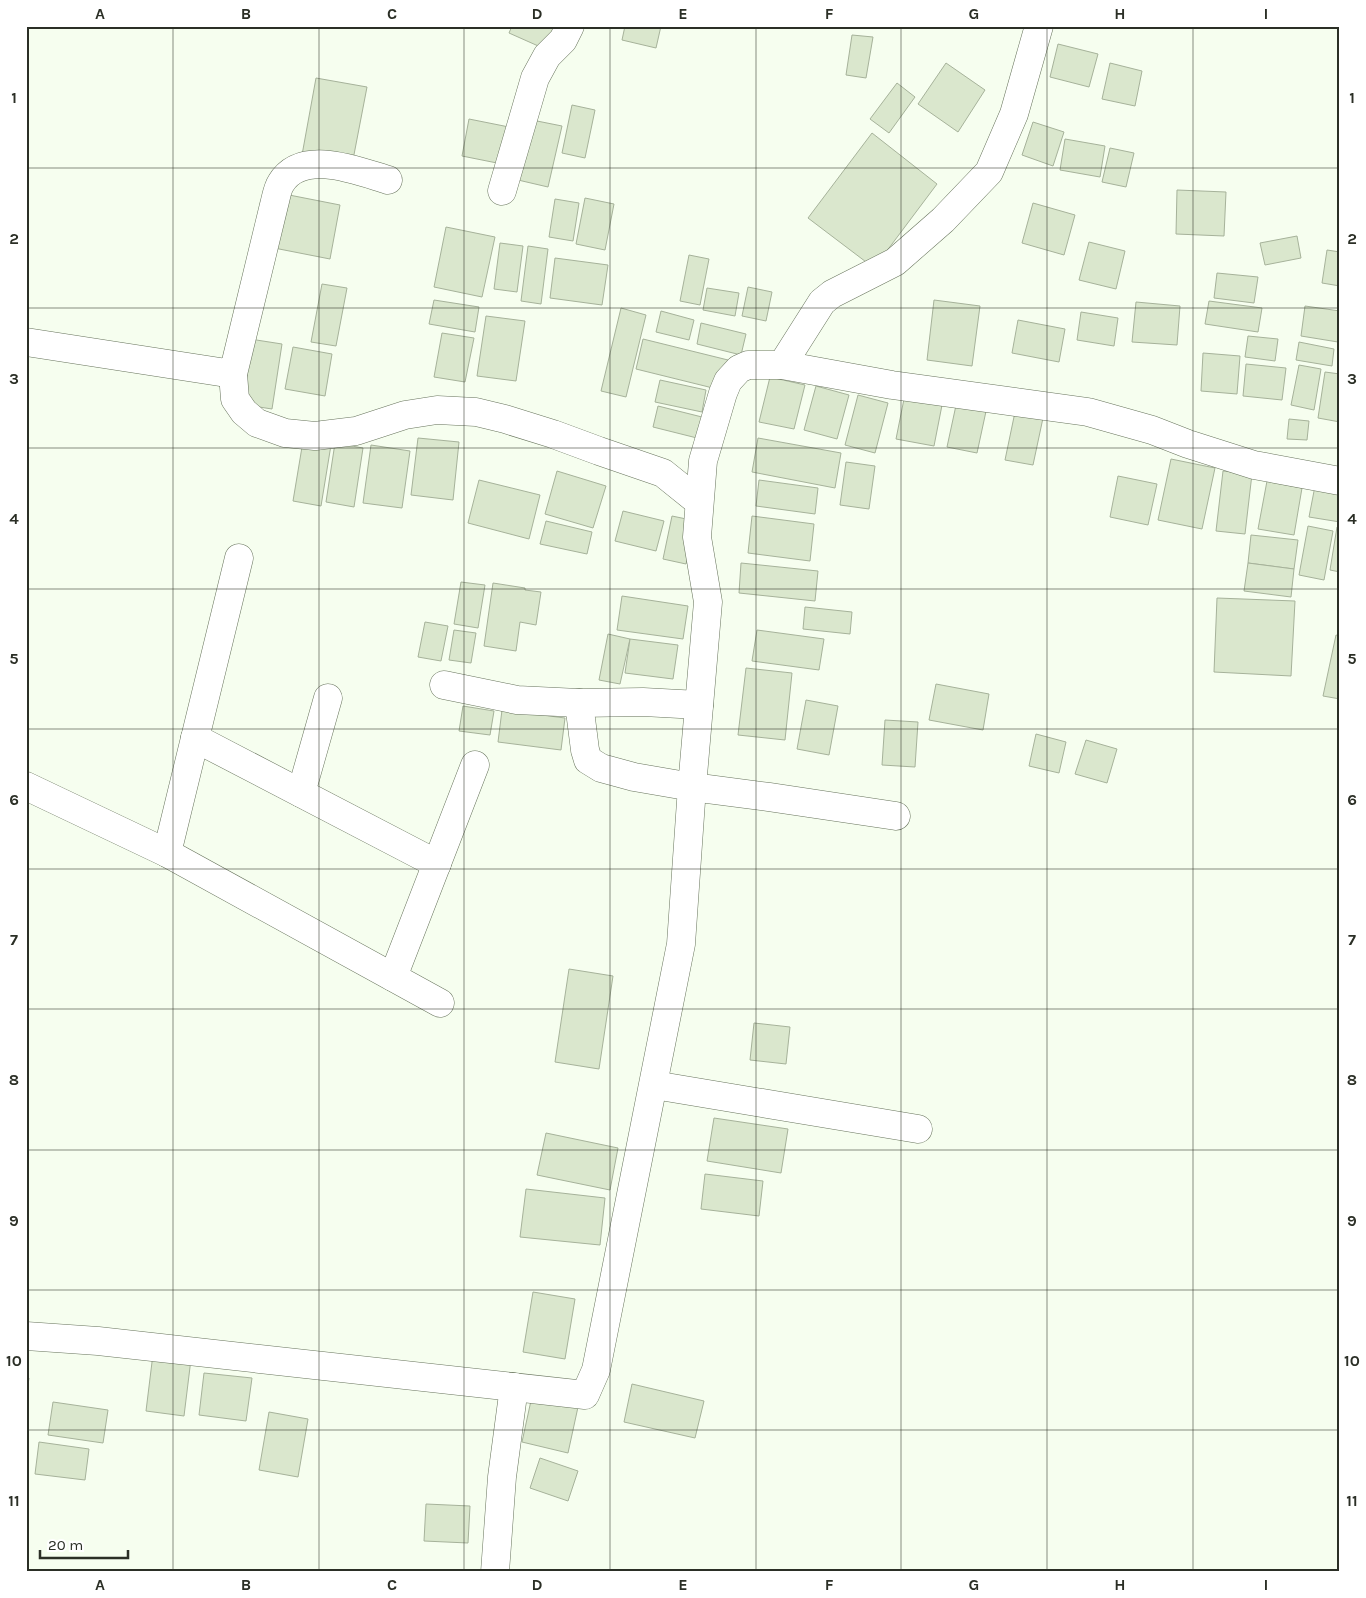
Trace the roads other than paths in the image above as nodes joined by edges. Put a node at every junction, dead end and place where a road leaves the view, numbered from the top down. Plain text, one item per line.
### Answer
1 (570, 26) edge
2 (1039, 26) edge
3 (388, 180) dead end
4 (502, 191) dead end
5 (26, 342) edge
6 (782, 365) junction
7 (233, 374) junction
8 (1340, 481) edge
9 (699, 502) junction
10 (238, 558) dead end
11 (444, 685) dead end
12 (328, 698) dead end
13 (579, 703) junction
14 (699, 705) junction
15 (194, 738) junction
16 (475, 765) dead end
17 (26, 786) edge
18 (692, 787) junction
19 (301, 793) junction
20 (896, 816) dead end
21 (167, 853) junction
22 (437, 864) junction
23 (392, 978) junction
24 (440, 1003) dead end
25 (654, 1085) junction
26 (918, 1129) dead end
27 (26, 1336) edge
28 (514, 1387) junction
29 (495, 1572) edge

1 - 4 street
2 - 6 street
3 - 7 street
5 - 7 street
6 - 8 street
6 - 9 street
7 - 9 street
9 - 14 street
10 - 15 street
11 - 13 street
12 - 19 street
13 - 14 street
13 - 18 street
14 - 18 street
15 - 19 street
15 - 21 street
16 - 22 street
17 - 21 street
18 - 20 street
18 - 25 street
19 - 22 street
21 - 23 street
22 - 23 street
23 - 24 street
25 - 26 street
25 - 28 street
27 - 28 street
28 - 29 street

